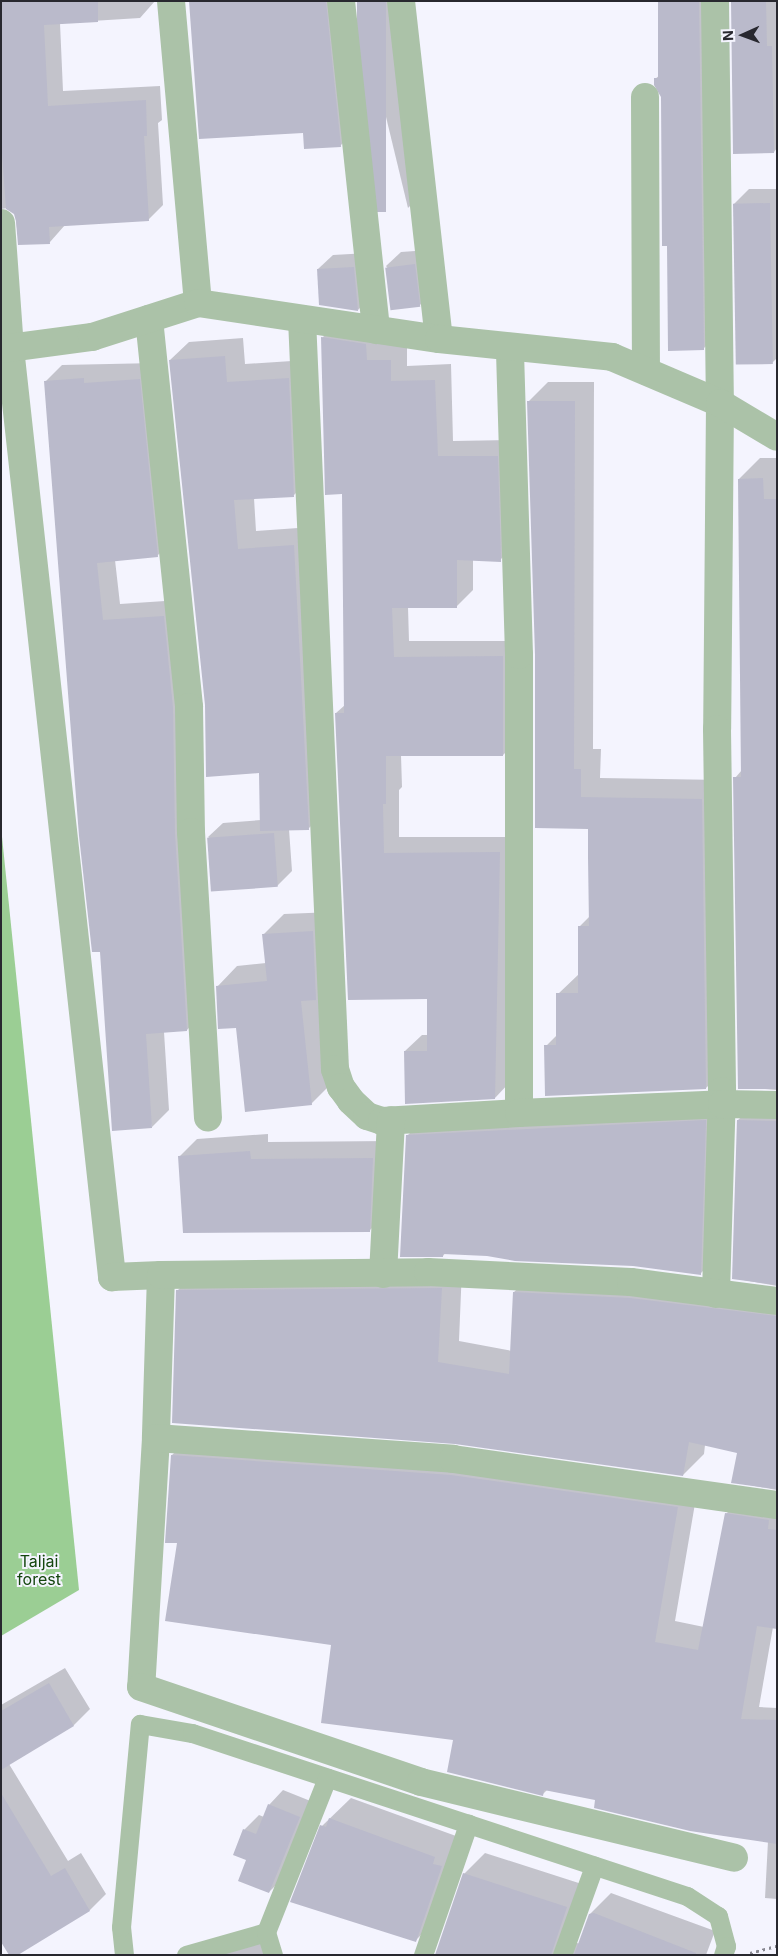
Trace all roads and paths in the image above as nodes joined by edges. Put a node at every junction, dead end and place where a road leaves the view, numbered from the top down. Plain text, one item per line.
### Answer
1 (171, 1) edge
2 (341, 1) edge
3 (401, 1) edge
4 (715, 1) edge
5 (645, 96) dead end
6 (1, 223) edge
7 (198, 303) junction
8 (302, 318) junction
9 (149, 319) junction
10 (376, 330) junction
11 (439, 339) junction
12 (510, 347) junction
13 (6, 348) edge
14 (646, 372) junction
15 (720, 403) junction
16 (777, 437) edge
17 (722, 1104) junction
18 (777, 1105) edge
19 (519, 1114) junction
20 (208, 1117) dead end
21 (391, 1120) junction
22 (383, 1274) junction
23 (161, 1275) junction
24 (716, 1294) junction
25 (777, 1301) edge
26 (156, 1438) junction
27 (777, 1505) edge
28 (327, 1778) junction
29 (468, 1824) junction
30 (734, 1858) dead end
31 (594, 1866) junction
32 (266, 1932) junction
33 (777, 1946) edge
34 (124, 1955) edge
35 (186, 1955) edge
36 (273, 1955) edge
37 (423, 1955) edge
38 (562, 1955) edge
39 (723, 1955) edge
40 (742, 1955) edge

1 - 7 street
2 - 10 street
3 - 11 street
4 - 15 street
5 - 14 street
6 - 13 street
7 - 8 street
7 - 9 street
8 - 10 street
8 - 21 street
9 - 13 street
9 - 20 street
10 - 11 street
11 - 12 street
12 - 14 street
12 - 19 street
13 - 23 street
14 - 15 street
15 - 16 street
15 - 17 street
17 - 18 street
17 - 19 street
17 - 24 street
19 - 21 street
21 - 22 street
22 - 23 street
22 - 24 street
23 - 26 street
24 - 25 street
26 - 27 street
26 - 30 street
28 - 29 lane
28 - 32 lane
28 - 34 lane
29 - 31 lane
29 - 37 lane
31 - 38 lane
31 - 39 lane
32 - 35 lane
32 - 36 lane
33 - 40 path

